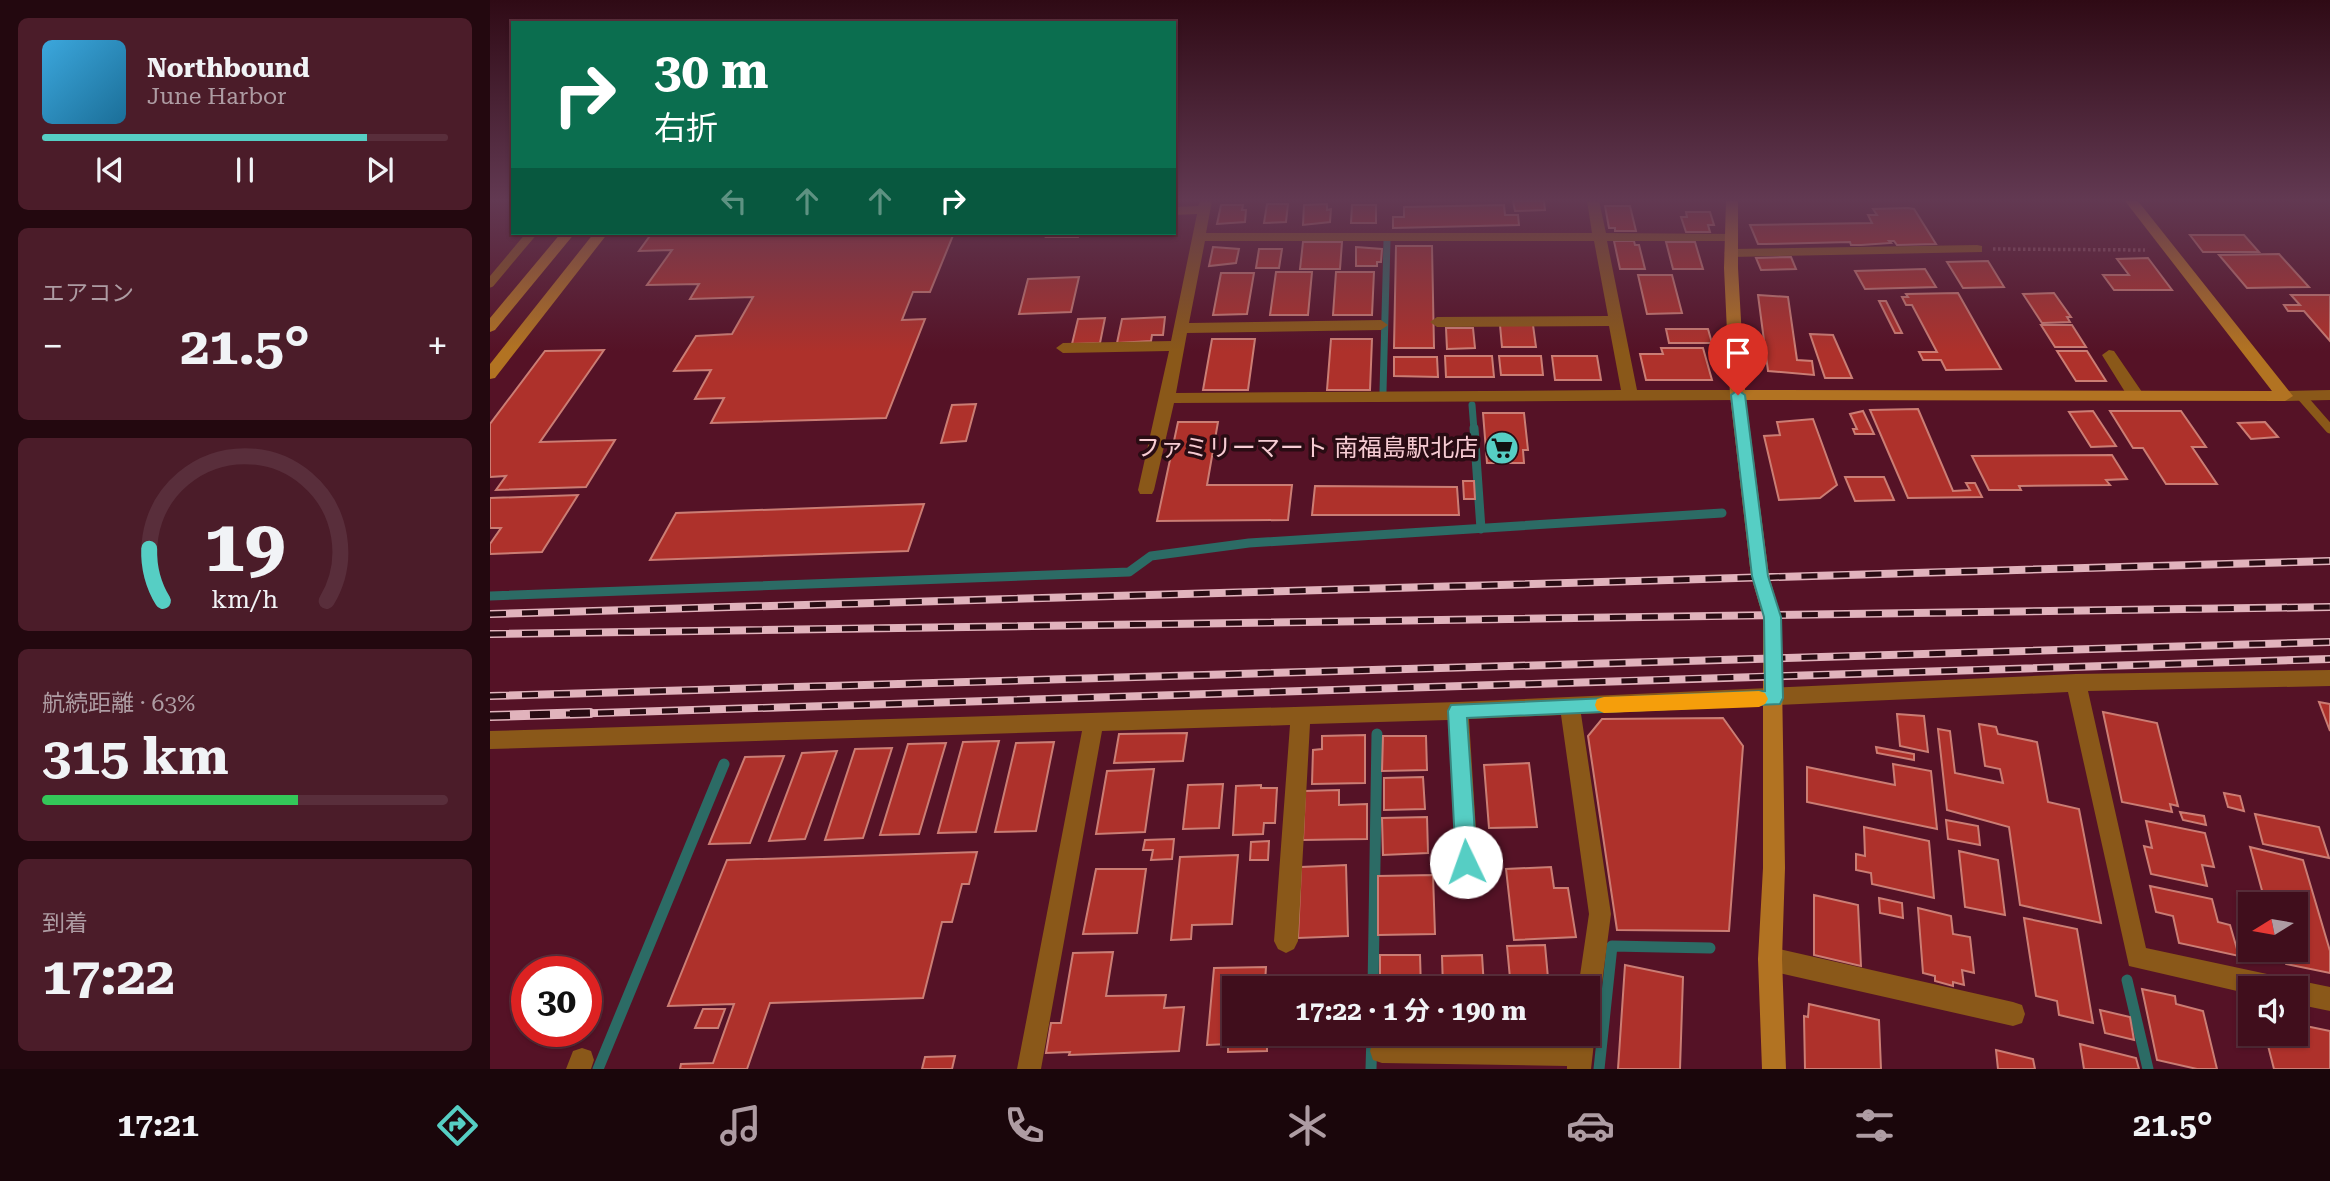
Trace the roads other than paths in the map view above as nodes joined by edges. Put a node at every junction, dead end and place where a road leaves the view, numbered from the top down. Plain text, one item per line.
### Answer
1 (517, 251) edge
2 (553, 251) edge
3 (587, 251) edge
4 (1197, 251) edge
5 (1603, 251) edge
6 (1861, 251) edge
7 (2172, 251) edge
8 (1731, 253) joint
9 (490, 283) edge
10 (1616, 321) junction
11 (1437, 322) dead end
12 (1381, 325) dead end
13 (490, 327) edge
14 (1182, 328) junction
15 (1178, 346) junction
16 (1063, 348) dead end
17 (2109, 355) dead end
18 (490, 374) edge
19 (1738, 395) junction
20 (2330, 395) edge
21 (1630, 396) junction
22 (2136, 396) junction
23 (2293, 396) junction
24 (1167, 398) junction
25 (2330, 429) edge
26 (1146, 489) dead end
27 (2330, 678) edge
28 (2076, 683) junction
29 (1774, 698) junction
30 (1570, 706) junction
31 (1458, 711) junction
32 (1301, 715) junction
33 (1094, 721) junction
34 (490, 740) edge
35 (1466, 862) dead end
36 (1286, 941) dead end
37 (1770, 959) junction
38 (1591, 976) edge
39 (2238, 980) edge
40 (2308, 994) edge
41 (2330, 999) edge
42 (2013, 1014) dead end
43 (1382, 1051) dead end
44 (1581, 1053) edge
45 (1029, 1069) edge
46 (1774, 1069) edge

1 - 9 lane
2 - 13 street
3 - 18 street
4 - 14 street
5 - 10 street
6 - 8 street
7 - 23 street
8 - 19 street
10 - 11 street
10 - 21 street
12 - 14 street
14 - 15 street
15 - 16 street
15 - 24 street
17 - 22 street
19 - 21 street
19 - 22 street
19 - 29 street
20 - 23 street
21 - 24 street
22 - 23 street
23 - 25 lane
24 - 26 street
27 - 28 street
28 - 29 street
28 - 39 street
29 - 30 street
29 - 37 street
30 - 31 street
30 - 38 street
31 - 32 street
31 - 35 street
32 - 33 street
32 - 36 street
33 - 34 street
33 - 45 street
37 - 42 street
37 - 46 street
40 - 41 street
43 - 44 street

